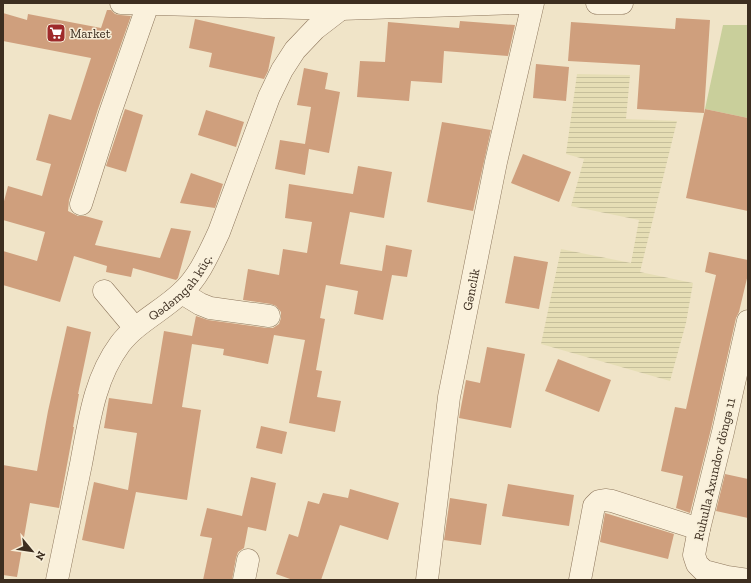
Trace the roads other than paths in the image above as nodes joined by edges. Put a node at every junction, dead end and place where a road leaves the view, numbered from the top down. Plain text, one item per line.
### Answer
1 (121, 3) edge
2 (520, 3) edge
3 (533, 3) edge
4 (597, 3) edge
5 (616, 3) edge
6 (622, 3) edge
7 (148, 4) junction
8 (179, 4) edge
9 (278, 8) junction
10 (341, 9) junction
11 (295, 50) junction
12 (81, 204) dead end
13 (104, 291) dead end
14 (182, 293) junction
15 (269, 316) dead end
16 (748, 321) edge
17 (135, 328) junction
18 (699, 529) junction
19 (57, 580) edge
20 (427, 580) edge
21 (580, 580) edge
22 (748, 580) edge

1 - 7 street
2 - 10 street
3 - 20 street, Gənclik
4 - 5 street
5 - 6 street
7 - 8 street
7 - 12 street
8 - 9 street
9 - 10 street
9 - 11 street
10 - 11 street, Qədəmgah küç.
11 - 14 street, Qədəmgah küç.
13 - 17 street
14 - 15 street
14 - 17 street, Qədəmgah küç.
16 - 18 street, Ruhulla Axundov döngə 11
17 - 19 street, Qədəmgah küç.
18 - 21 street
18 - 22 street, Ruhulla Axundov döngə 11

